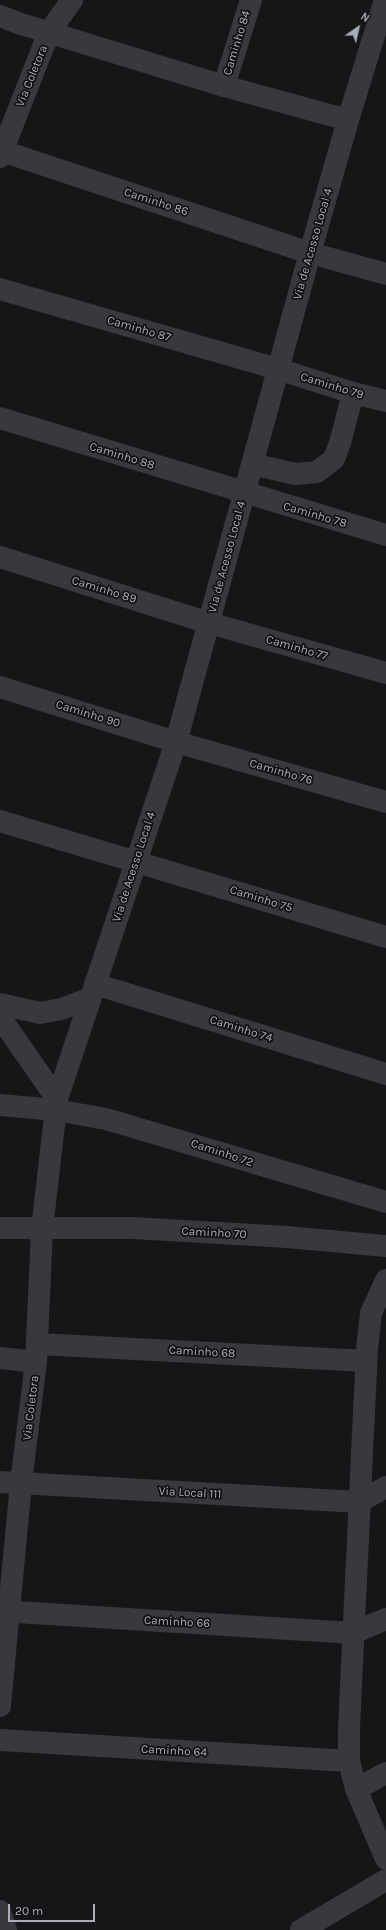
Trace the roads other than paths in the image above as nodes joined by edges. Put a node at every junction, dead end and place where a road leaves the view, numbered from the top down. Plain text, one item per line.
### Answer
1 (72, 0) edge
2 (251, 0) edge
3 (385, 0) edge
4 (0, 16) edge
5 (49, 32) junction
6 (224, 86) junction
7 (348, 120) junction
8 (1, 154) edge
9 (310, 253) junction
10 (386, 274) edge
11 (0, 290) edge
12 (278, 369) junction
13 (353, 393) junction
14 (386, 401) edge
15 (0, 418) edge
16 (252, 464) junction
17 (244, 494) junction
18 (386, 536) edge
19 (0, 557) edge
20 (209, 623) junction
21 (386, 673) edge
22 (0, 687) edge
23 (176, 742) junction
24 (386, 802) edge
25 (0, 821) edge
26 (135, 862) junction
27 (386, 937) edge
28 (93, 991) junction
29 (0, 1004) edge
30 (0, 1017) edge
31 (386, 1074) edge
32 (57, 1104) junction
33 (0, 1105) edge
34 (386, 1202) edge
35 (0, 1228) edge
36 (42, 1229) junction
37 (386, 1246) edge
38 (386, 1280) edge
39 (386, 1339) edge
40 (37, 1353) junction
41 (366, 1355) junction
42 (0, 1358) edge
43 (11, 1483) edge
44 (386, 1487) edge
45 (359, 1502) junction
46 (5, 1612) edge
47 (386, 1619) edge
48 (353, 1633) junction
49 (0, 1706) edge
50 (0, 1740) edge
51 (349, 1761) junction
52 (386, 1773) edge
53 (356, 1789) junction
54 (386, 1859) edge
55 (386, 1880) edge
56 (0, 1911) edge
57 (6, 1930) edge
58 (301, 1930) edge

1 - 5 street, Via Coletora
2 - 6 street, Caminho 84
3 - 7 street, Via de Acesso Local 4
4 - 5 street
5 - 6 street
5 - 8 street, Via Coletora
6 - 7 street
7 - 9 street, Via de Acesso Local 4
8 - 9 street, Caminho 86
9 - 10 street, Caminho 86
9 - 12 street, Via de Acesso Local 4
11 - 12 street, Caminho 87
12 - 13 street, Caminho 79
12 - 16 street, Via de Acesso Local 4
13 - 14 street, Caminho 79
13 - 16 street
15 - 17 street, Caminho 88
16 - 17 street, Via de Acesso Local 4
17 - 18 street, Caminho 78
17 - 20 street, Via de Acesso Local 4
19 - 20 street, Caminho 89
20 - 21 street, Caminho 77
20 - 23 street, Via de Acesso Local 4
22 - 23 street, Caminho 90
23 - 24 street, Caminho 76
23 - 26 street, Via de Acesso Local 4
25 - 26 street, Caminho 75
26 - 27 street, Caminho 75
26 - 28 street, Via de Acesso Local 4
28 - 29 street
28 - 31 street, Caminho 74
28 - 32 street, Via de Acesso Local 4
30 - 32 street
32 - 33 street, Caminho 72
32 - 34 street, Caminho 72
32 - 36 street, Via Coletora
35 - 36 street, Caminho 70
36 - 37 street, Caminho 70
36 - 40 street, Via Coletora
38 - 41 street
39 - 41 street
40 - 41 street, Caminho 68
40 - 42 street, Caminho 68
40 - 43 street, Via Coletora
41 - 45 street
43 - 45 street, Via Local 111
43 - 46 street, Via Coletora
44 - 45 street
45 - 48 street
46 - 48 street, Caminho 66
46 - 49 street, Via Coletora
47 - 48 street
48 - 51 street
50 - 51 street, Caminho 64
51 - 53 street
52 - 53 street
53 - 54 street
55 - 58 street
56 - 57 street

